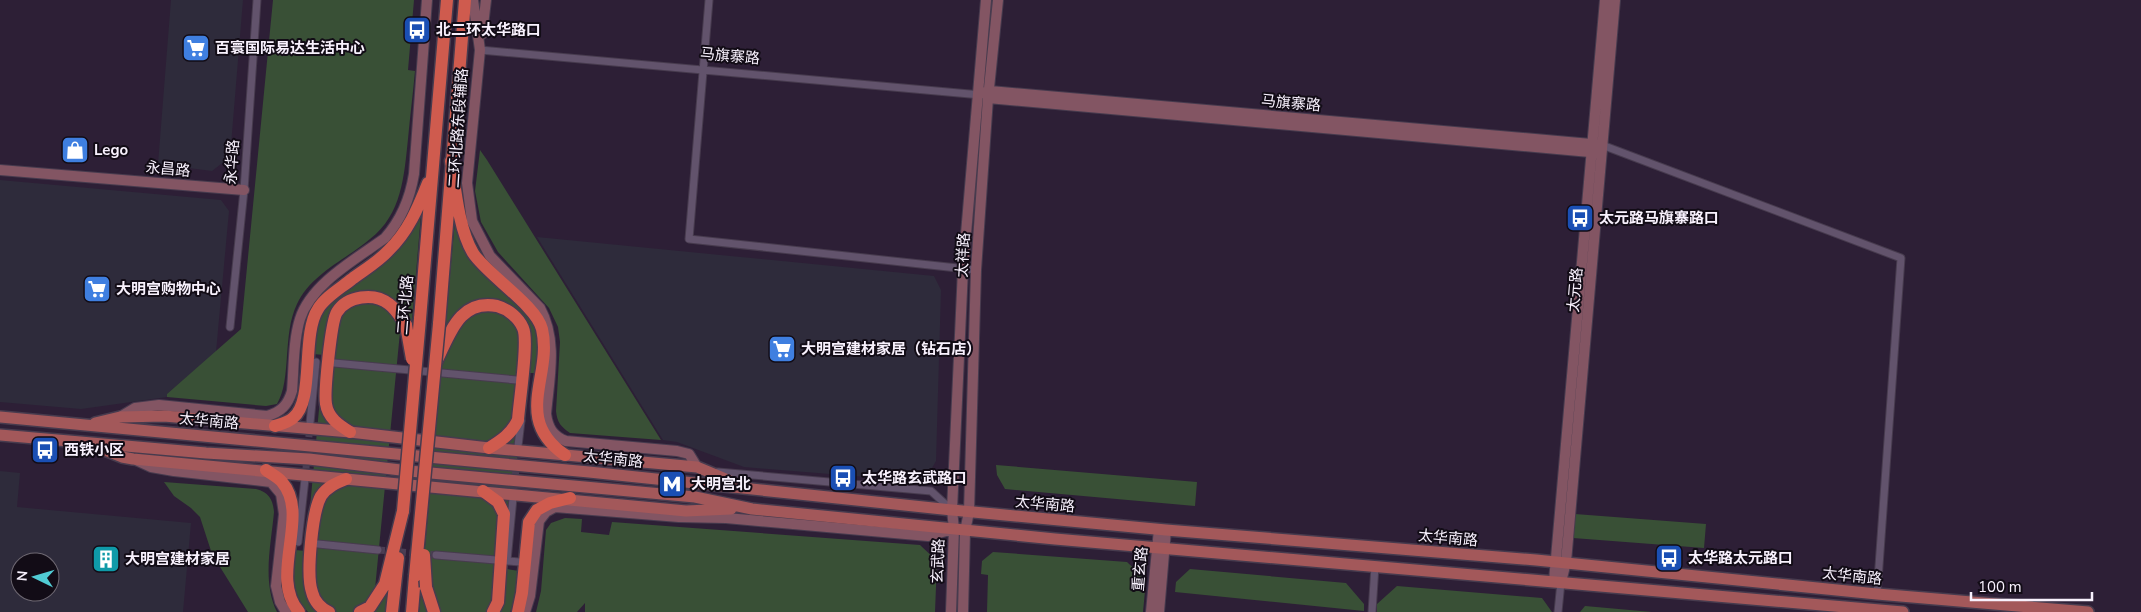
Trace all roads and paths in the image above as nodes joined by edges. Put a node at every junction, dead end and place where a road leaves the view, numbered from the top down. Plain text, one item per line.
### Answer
1 (257, 0) edge
2 (427, 0) edge
3 (447, 0) edge
4 (465, 0) edge
5 (473, 0) edge
6 (486, 0) edge
7 (709, 0) edge
8 (986, 0) edge
9 (998, 0) edge
10 (1605, 0) edge
11 (1615, 0) edge
12 (480, 50) junction
13 (703, 68) junction
14 (978, 94) junction
15 (989, 94) junction
16 (1597, 149) junction
17 (451, 161) junction
18 (433, 169) junction
19 (0, 170) edge
20 (244, 190) junction
21 (963, 269) junction
22 (976, 270) junction
23 (230, 327) dead end
24 (317, 362) dead end
25 (334, 363) dead end
26 (434, 367) junction
27 (416, 377) junction
28 (522, 380) junction
29 (535, 381) dead end
30 (0, 417) edge
31 (120, 417) junction
32 (310, 423) tunnel mouth
33 (87, 425) junction
34 (275, 426) junction
35 (350, 432) junction
36 (0, 435) edge
37 (86, 442) junction
38 (518, 446) tunnel mouth
39 (490, 448) junction
40 (565, 455) junction
41 (133, 458) junction
42 (702, 469) junction
43 (266, 470) junction
44 (346, 478) junction
45 (305, 479) tunnel mouth
46 (754, 490) junction
47 (483, 491) junction
48 (513, 498) tunnel mouth
49 (570, 498) junction
50 (752, 509) junction
51 (952, 510) junction
52 (403, 511) junction
53 (421, 512) junction
54 (969, 512) junction
55 (959, 530) junction
56 (1162, 530) junction
57 (307, 542) dead end
58 (318, 544) dead end
59 (1161, 549) junction
60 (378, 550) tunnel mouth
61 (436, 555) tunnel mouth
62 (496, 560) dead end
63 (520, 562) dead end
64 (1561, 562) junction
65 (1375, 566) junction
66 (1558, 581) junction
67 (1877, 594) junction
68 (286, 612) edge
69 (298, 612) edge
70 (329, 612) edge
71 (360, 612) edge
72 (392, 612) edge
73 (412, 612) edge
74 (434, 612) edge
75 (493, 612) edge
76 (518, 612) edge
77 (525, 612) edge
78 (951, 612) edge
79 (963, 612) edge
80 (1151, 612) edge
81 (1159, 612) edge
82 (1372, 612) edge
83 (1558, 612) edge
84 (1903, 612) edge
85 (2088, 612) edge

1 - 20 street, 永华路
2 - 31 main road
3 - 18 highway, 二环北路
4 - 17 highway
5 - 12 main road, 二环北路东段辅路
6 - 12 main road
7 - 13 street
8 - 14 main road, 太祥路
9 - 15 main road, 太祥路
10 - 16 main road, 太元路
11 - 16 main road, 太元路
12 - 13 street, 马旗寨路
12 - 42 main road, 二环北路东段辅路
13 - 14 street, 马旗寨路
13 - 21 street
14 - 15 main road, 马旗寨路
14 - 21 main road, 太祥路
15 - 16 main road, 马旗寨路
15 - 22 main road, 太祥路
16 - 64 main road, 太元路
16 - 67 street
17 - 26 highway, bridge
17 - 40 highway
18 - 27 highway, 二环北路, bridge
18 - 34 highway
19 - 20 main road, 永昌路
20 - 23 street, 永华路
21 - 22 street
21 - 51 main road, 太祥路
22 - 54 main road, 太祥路
24 - 32 street
25 - 28 street
26 - 39 highway, bridge
26 - 53 highway, bridge
27 - 35 highway, bridge
27 - 52 highway, 二环北路, bridge
28 - 29 street
28 - 38 street
30 - 33 main road, 太华南路
31 - 33 main road
31 - 34 main road
33 - 46 main road, 太华南路
34 - 35 main road
35 - 39 main road
36 - 37 main road, 太华南路
37 - 41 main road
37 - 50 main road, 太华南路
39 - 40 main road
40 - 42 main road
41 - 43 main road
41 - 68 main road
42 - 46 main road
42 - 51 street
43 - 44 main road
43 - 69 highway
44 - 47 main road
44 - 70 highway
45 - 57 street
46 - 51 main road, 太华南路
47 - 49 main road
47 - 75 highway
48 - 63 street
49 - 50 main road
49 - 76 highway
50 - 55 main road, 太华南路
51 - 54 main road, 太华南路
51 - 55 main road, 玄武路
52 - 71 highway
52 - 72 highway, 二环北路
53 - 73 highway, bridge
53 - 74 highway, bridge
54 - 55 main road, 玄武路
54 - 56 main road, 太华南路
55 - 59 main road, 太华南路
55 - 77 main road
55 - 78 main road, 玄武路
55 - 79 main road, 玄武路
56 - 59 main road, 重玄路
56 - 64 main road, 太华南路
58 - 60 street
59 - 65 main road, 太华南路
59 - 80 main road, 重玄路
59 - 81 main road, 重玄路
61 - 62 street
64 - 66 main road, 太元路
64 - 67 main road, 太华南路
65 - 66 main road, 太华南路
65 - 82 street
66 - 83 street
66 - 84 main road, 太华南路
67 - 85 main road, 太华南路

